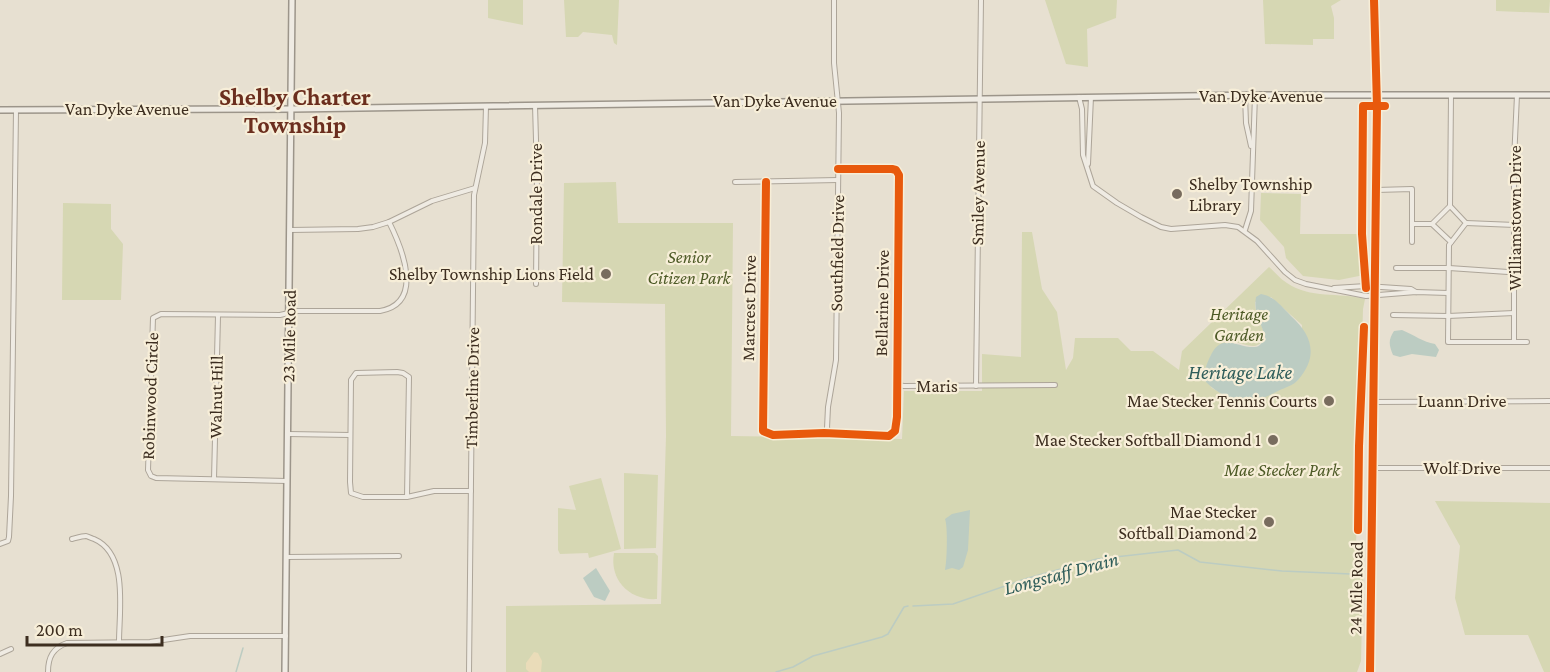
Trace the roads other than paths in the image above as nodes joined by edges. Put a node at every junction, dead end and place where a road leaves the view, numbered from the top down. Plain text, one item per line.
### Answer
1 (292, 0) edge
2 (834, 0) edge
3 (981, 0) edge
4 (1374, 0) edge
5 (1255, 95) junction
6 (1377, 95) junction
7 (1450, 95) junction
8 (1517, 95) junction
9 (1550, 95) edge
10 (1245, 96) junction
11 (1079, 97) junction
12 (1091, 97) junction
13 (979, 98) junction
14 (838, 101) junction
15 (535, 104) junction
16 (486, 105) junction
17 (292, 109) junction
18 (0, 110) edge
19 (16, 110) junction
20 (1252, 150) junction
21 (1087, 167) junction
22 (838, 169) junction
23 (838, 180) junction
24 (735, 182) dead end
25 (766, 182) junction
26 (475, 188) junction
27 (1376, 190) junction
28 (1450, 206) junction
29 (389, 222) junction
30 (1466, 223) junction
31 (1412, 224) junction
32 (1432, 224) junction
33 (1515, 225) junction
34 (290, 230) junction
35 (1245, 230) junction
36 (1412, 242) dead end
37 (1451, 242) junction
38 (1396, 268) dead end
39 (1449, 268) junction
40 (1508, 272) dead end
41 (536, 284) dead end
42 (1375, 288) junction
43 (1330, 289) junction
44 (1416, 292) junction
45 (1448, 292) junction
46 (1375, 295) junction
47 (1514, 313) junction
48 (289, 314) junction
49 (1393, 315) dead end
50 (218, 316) junction
51 (1448, 316) junction
52 (1514, 342) junction
53 (1527, 342) dead end
54 (898, 385) junction
55 (1055, 385) dead end
56 (976, 386) junction
57 (1550, 401) edge
58 (1374, 402) junction
59 (288, 434) junction
60 (830, 434) junction
61 (350, 435) junction
62 (1373, 468) junction
63 (1550, 468) edge
64 (214, 479) junction
65 (287, 481) junction
66 (471, 490) junction
67 (407, 496) junction
68 (72, 539) dead end
69 (0, 544) edge
70 (399, 556) dead end
71 (287, 557) junction
72 (286, 636) junction
73 (119, 642) junction
74 (11, 649) dead end
75 (0, 654) edge
76 (48, 672) edge
77 (285, 672) edge
78 (469, 672) edge
79 (1370, 672) edge

1 - 17 main road, 23 Mile Road
2 - 14 street, Southfield Drive
3 - 13 street, Smiley Avenue
4 - 6 street, 24 Mile Road
5 - 6 main road, Van Dyke Avenue
5 - 10 main road, Van Dyke Avenue
5 - 20 street
6 - 7 main road, Van Dyke Avenue
6 - 27 street, 24 Mile Road
7 - 8 main road, Van Dyke Avenue
7 - 28 street
8 - 9 main road, Van Dyke Avenue
8 - 33 street, Williamstown Drive
10 - 12 main road, Van Dyke Avenue
10 - 20 street
11 - 12 main road, Van Dyke Avenue
11 - 13 main road, Van Dyke Avenue
11 - 21 street
12 - 21 street
13 - 14 main road, Van Dyke Avenue
13 - 56 street, Smiley Avenue
14 - 15 main road, Van Dyke Avenue
14 - 22 street, Southfield Drive
15 - 16 main road, Van Dyke Avenue
15 - 41 street, Rondale Drive
16 - 17 main road, Van Dyke Avenue
16 - 26 street, Timberline Drive
17 - 19 main road, Van Dyke Avenue
17 - 34 main road, 23 Mile Road
18 - 19 main road, Van Dyke Avenue
19 - 69 street
20 - 35 street
21 - 35 street
22 - 23 street, Southfield Drive
22 - 54 street, Bellarine Drive
23 - 25 street
23 - 60 street, Southfield Drive
24 - 25 street
25 - 60 street, Marcrest Drive
26 - 29 street
26 - 66 street, Timberline Drive
27 - 31 street
27 - 42 street, 24 Mile Road
28 - 30 street
28 - 32 street
29 - 34 street
29 - 48 street
30 - 33 street
30 - 37 street
31 - 32 street
31 - 36 street
32 - 37 street
33 - 47 street, Williamstown Drive
34 - 48 main road, 23 Mile Road
35 - 43 street
37 - 39 street
38 - 39 street
39 - 40 street
39 - 45 street
42 - 43 street
42 - 44 street
42 - 46 street, 24 Mile Road
43 - 46 street
44 - 45 street
44 - 46 street
45 - 51 street
46 - 58 street, 24 Mile Road
47 - 51 street
47 - 52 street, Williamstown Drive
48 - 50 street
48 - 59 main road, 23 Mile Road
49 - 51 street
50 - 64 street, Walnut Hill
50 - 64 street, Robinwood Circle
51 - 52 street
52 - 53 street
54 - 56 street, Maris
54 - 60 street, Bellarine Drive
55 - 56 street, Maris
57 - 58 street, Luann Drive
58 - 62 street, 24 Mile Road
59 - 61 street
59 - 65 main road, 23 Mile Road
61 - 67 street
61 - 67 street
62 - 63 street, Wolf Drive
62 - 79 street, 24 Mile Road
64 - 65 street
65 - 71 main road, 23 Mile Road
66 - 67 street
66 - 78 street, Timberline Drive
68 - 73 street
70 - 71 street
71 - 72 main road, 23 Mile Road
72 - 73 street
72 - 77 main road, 23 Mile Road
73 - 76 street
74 - 75 street

